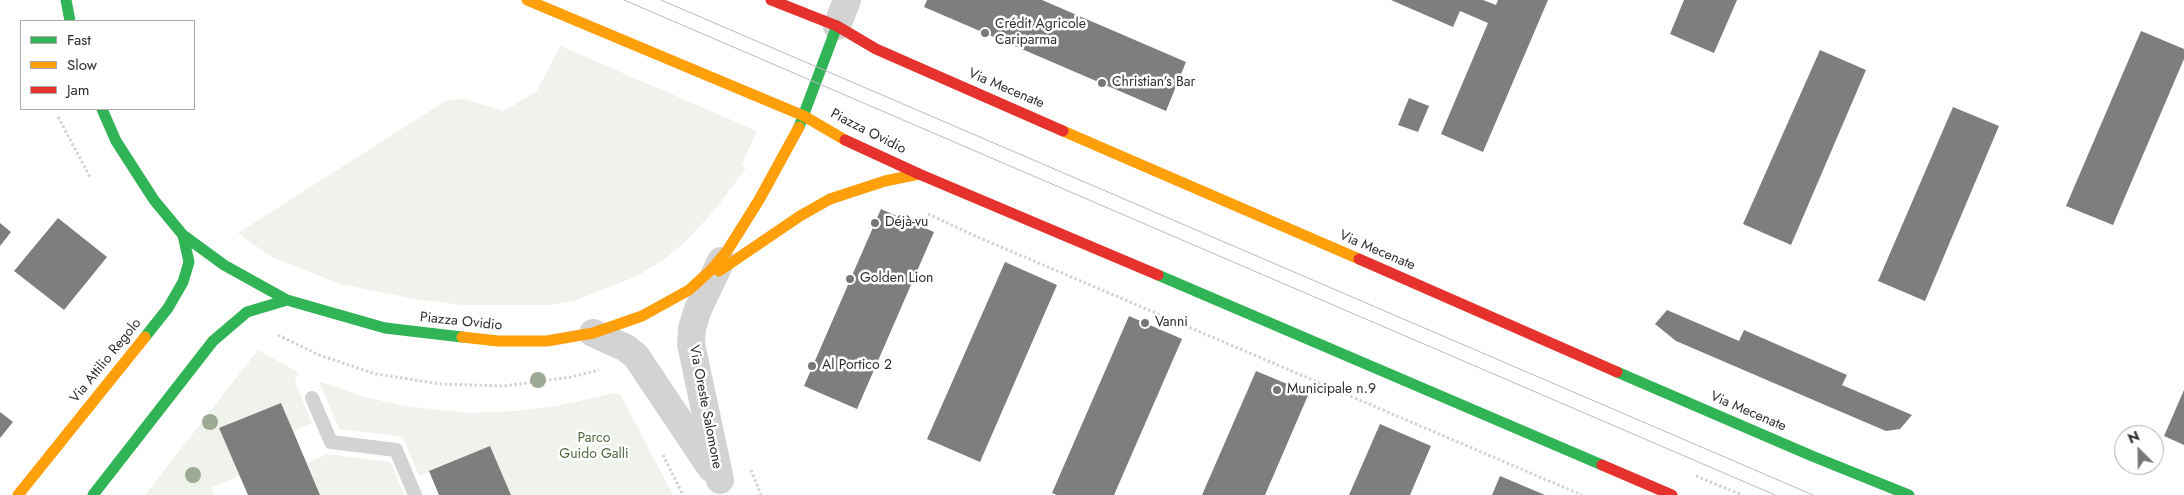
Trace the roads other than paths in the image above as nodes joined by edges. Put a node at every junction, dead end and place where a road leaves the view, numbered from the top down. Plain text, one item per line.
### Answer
1 (66, 0) edge
2 (528, 0) edge
3 (771, 0) edge
4 (847, 0) edge
5 (70, 20) edge
6 (837, 26) junction
7 (102, 110) edge
8 (804, 116) junction
9 (919, 174) junction
10 (183, 235) junction
11 (721, 262) junction
12 (689, 290) junction
13 (287, 300) junction
14 (594, 333) junction
15 (312, 398) dead end
16 (1812, 456) junction
17 (1854, 484) dead end
18 (723, 488) edge
19 (18, 495) edge
20 (93, 495) edge
21 (416, 495) edge
22 (1672, 495) edge
23 (1909, 495) edge

1 - 5 main road
2 - 8 main road, Piazza Ovidio
3 - 6 main road
4 - 6 street
6 - 8 main road, Piazza Ovidio
6 - 16 main road, Via Mecenate
7 - 10 main road, Piazza Ovidio
8 - 9 main road, Piazza Ovidio
8 - 11 main road, Piazza Ovidio
9 - 11 main road
9 - 22 main road
10 - 13 main road, Piazza Ovidio
10 - 19 main road, Via Attilio Regolo
11 - 12 main road
11 - 12 main road, Piazza Ovidio
11 - 18 street, Via Oreste Salomone
12 - 14 main road, Piazza Ovidio
13 - 14 main road, Piazza Ovidio
13 - 20 main road
14 - 18 street, Via Oreste Salomone
15 - 21 lane
16 - 17 main road
16 - 23 main road, Via Mecenate

